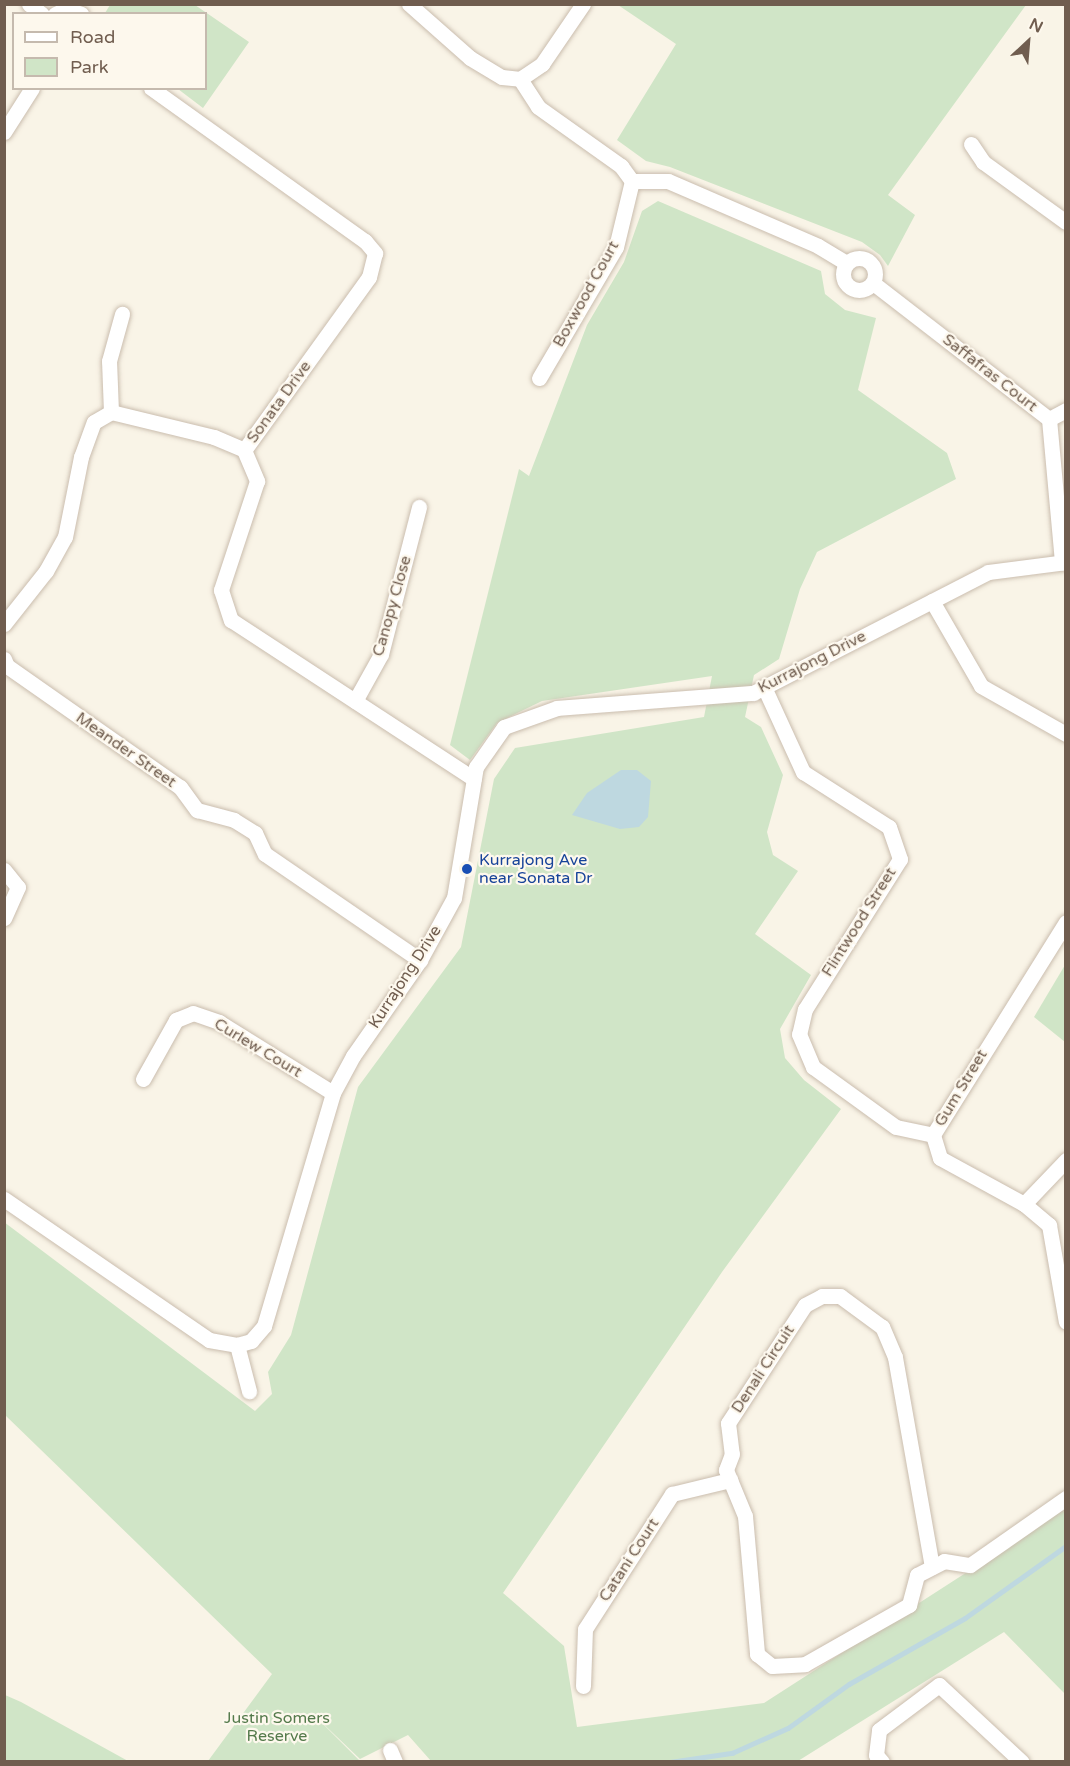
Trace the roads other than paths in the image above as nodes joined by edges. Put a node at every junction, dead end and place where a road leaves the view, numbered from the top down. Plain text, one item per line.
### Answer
1 (409, 4) edge
2 (583, 4) edge
3 (59, 12) edge
4 (77, 12) edge
5 (520, 79) junction
6 (31, 90) edge
7 (154, 90) edge
8 (4, 132) edge
9 (971, 144) dead end
10 (632, 181) junction
11 (1065, 222) edge
12 (846, 264) junction
13 (873, 283) junction
14 (122, 315) dead end
15 (539, 378) dead end
16 (1065, 410) edge
17 (111, 412) junction
18 (1049, 419) junction
19 (244, 450) junction
20 (419, 507) dead end
21 (1064, 562) edge
22 (932, 601) junction
23 (4, 624) edge
24 (4, 659) edge
25 (764, 687) junction
26 (355, 701) junction
27 (1065, 734) edge
28 (474, 779) junction
29 (4, 870) edge
30 (4, 918) edge
31 (1065, 922) edge
32 (420, 960) junction
33 (143, 1079) dead end
34 (333, 1093) junction
35 (933, 1135) junction
36 (1065, 1160) edge
37 (4, 1199) edge
38 (1024, 1204) junction
39 (1065, 1322) edge
40 (237, 1345) junction
41 (249, 1391) dead end
42 (730, 1480) junction
43 (1065, 1498) edge
44 (932, 1567) junction
45 (583, 1686) dead end
46 (882, 1761) edge
47 (1022, 1761) edge

1 - 5 street
2 - 5 street
3 - 4 street
5 - 10 street
6 - 8 street
7 - 19 street, Sonata Drive
9 - 11 street
10 - 12 street
10 - 15 street, Boxwood Court
12 - 13 street
12 - 13 street
13 - 18 street, Saffafras Court
14 - 17 street
16 - 18 street
17 - 19 street
17 - 23 street
18 - 21 street, Saffafras Court
19 - 26 street, Sonata Drive
20 - 26 street, Canopy Close
21 - 22 street, Kurrajong Drive
22 - 25 street, Kurrajong Drive
22 - 27 street
24 - 32 street, Meander Street
25 - 28 street, Kurrajong Drive
25 - 35 street, Flintwood Street
26 - 28 street, Sonata Drive
28 - 32 street, Kurrajong Drive
29 - 30 street
31 - 35 street, Gum Street
32 - 34 street, Kurrajong Drive
33 - 34 street, Curlew Court
34 - 40 street, Kurrajong Drive
35 - 38 street, Gum Street
36 - 38 street
37 - 40 street
38 - 39 street, Gum Street
40 - 41 street
42 - 44 street, Denali Circuit
42 - 44 street, Denali Circuit
42 - 45 street, Catani Court
43 - 44 street
46 - 47 street

